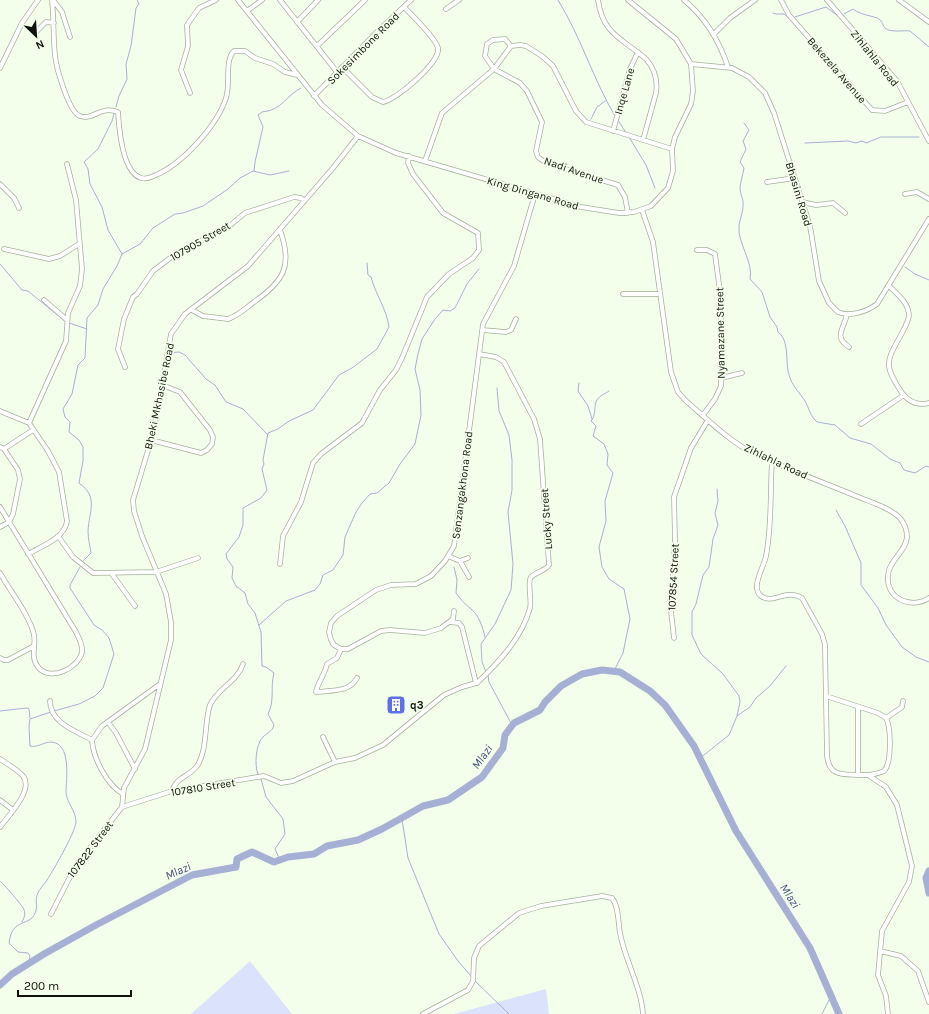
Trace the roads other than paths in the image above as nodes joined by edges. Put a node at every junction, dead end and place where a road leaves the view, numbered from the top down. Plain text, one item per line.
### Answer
1 (38, 0) edge
2 (52, 0) edge
3 (216, 0) edge
4 (238, 0) edge
5 (262, 0) edge
6 (280, 0) edge
7 (318, 0) edge
8 (365, 0) edge
9 (411, 0) edge
10 (459, 0) edge
11 (598, 0) edge
12 (628, 0) edge
13 (755, 0) edge
14 (781, 0) edge
15 (828, 0) edge
16 (899, 0) edge
17 (687, 1) edge
18 (404, 7) junction
19 (446, 9) dead end
20 (247, 11) junction
21 (297, 22) junction
22 (929, 22) edge
23 (54, 23) junction
24 (35, 33) dead end
25 (714, 34) junction
26 (70, 37) dead end
27 (317, 46) junction
28 (511, 46) junction
29 (638, 52) junction
30 (691, 64) junction
31 (342, 67) junction
32 (728, 67) junction
33 (0, 68) edge
34 (494, 69) junction
35 (337, 72) junction
36 (297, 75) junction
37 (190, 93) dead end
38 (314, 96) junction
39 (908, 102) junction
40 (613, 131) junction
41 (358, 136) junction
42 (643, 140) junction
43 (929, 141) edge
44 (672, 149) junction
45 (409, 156) junction
46 (425, 161) junction
47 (66, 164) dead end
48 (795, 178) junction
49 (767, 182) dead end
50 (0, 184) edge
51 (536, 194) junction
52 (905, 194) dead end
53 (929, 199) edge
54 (304, 201) junction
55 (802, 202) junction
56 (19, 208) dead end
57 (642, 210) junction
58 (628, 213) junction
59 (845, 213) dead end
60 (929, 219) edge
61 (280, 230) junction
62 (79, 244) junction
63 (4, 249) dead end
64 (697, 250) dead end
65 (889, 286) junction
66 (622, 294) dead end
67 (660, 294) junction
68 (44, 300) dead end
69 (192, 310) junction
70 (847, 314) junction
71 (516, 319) dead end
72 (67, 320) junction
73 (482, 330) junction
74 (850, 347) dead end
75 (479, 354) junction
76 (124, 367) dead end
77 (742, 373) dead end
78 (721, 378) junction
79 (162, 385) junction
80 (904, 395) junction
81 (929, 404) edge
82 (0, 411) edge
83 (703, 415) junction
84 (708, 420) junction
85 (29, 423) junction
86 (861, 424) dead end
87 (33, 430) junction
88 (151, 440) junction
89 (2, 448) edge
90 (772, 461) junction
91 (0, 507) edge
92 (8, 522) junction
93 (0, 527) edge
94 (58, 536) junction
95 (28, 554) junction
96 (448, 556) junction
97 (198, 558) dead end
98 (468, 558) dead end
99 (460, 561) junction
100 (280, 564) dead end
101 (156, 572) junction
102 (0, 573) edge
103 (112, 574) junction
104 (468, 577) dead end
105 (929, 598) edge
106 (135, 606) dead end
107 (454, 611) dead end
108 (450, 622) junction
109 (674, 638) dead end
110 (34, 646) junction
111 (341, 649) junction
112 (0, 658) edge
113 (243, 664) dead end
114 (357, 678) dead end
115 (477, 683) junction
116 (160, 684) junction
117 (826, 696) junction
118 (50, 701) dead end
119 (903, 701) dead end
120 (858, 707) junction
121 (886, 718) junction
122 (108, 722) junction
123 (324, 737) dead end
124 (92, 740) junction
125 (0, 758) edge
126 (335, 762) junction
127 (134, 770) junction
128 (858, 774) junction
129 (867, 775) junction
130 (172, 791) junction
131 (123, 794) junction
132 (0, 800) edge
133 (122, 807) junction
134 (13, 810) junction
135 (0, 827) edge
136 (51, 914) dead end
137 (880, 951) junction
138 (929, 1002) edge
139 (423, 1014) edge
140 (643, 1014) edge
141 (888, 1014) edge

1 - 33 street
2 - 23 street
2 - 26 street
3 - 37 street
4 - 20 street, King Dingane Road
5 - 20 street
6 - 21 street
7 - 21 street
8 - 27 street
9 - 18 street, Sokesimbone Road
10 - 19 street
11 - 29 street
12 - 30 street, King Dingane Road
13 - 25 street
14 - 39 street, Bekezela Avenue
15 - 39 street, Zihlahla Road
16 - 22 street
17 - 25 street
18 - 31 street, Sokesimbone Road
18 - 31 street
20 - 36 street, King Dingane Road
21 - 27 street
23 - 24 street
23 - 36 street
25 - 32 street
27 - 35 street
28 - 34 street
28 - 34 street
28 - 40 street
29 - 40 street, Inqe Lane
29 - 42 street
30 - 32 street, Bhasini Road
30 - 44 street, King Dingane Road
31 - 35 street, Sokesimbone Road
32 - 48 street, Bhasini Road
34 - 46 street
34 - 58 street, Nadi Avenue
35 - 38 street, Sokesimbone Road
36 - 38 street, King Dingane Road
38 - 41 street, King Dingane Road
39 - 43 street, Zihlahla Road
40 - 42 street
41 - 45 street, King Dingane Road
41 - 54 street, Bheki Mkhasibe Road
42 - 44 street
44 - 57 street, King Dingane Road
45 - 46 street, King Dingane Road
45 - 100 street
46 - 51 street, King Dingane Road
47 - 62 street
48 - 49 street
48 - 55 street, Bhasini Road
50 - 56 street
51 - 58 street, King Dingane Road
51 - 73 street, Senzangakhona Road
52 - 53 street
54 - 61 street, Bheki Mkhasibe Road
54 - 76 street, 107905 Street
55 - 59 street
55 - 70 street, Bhasini Road
57 - 58 street, King Dingane Road
57 - 67 street, Zihlahla Road
60 - 65 street
61 - 69 street, Bheki Mkhasibe Road
61 - 69 street
62 - 63 street
62 - 72 street
64 - 78 street, Nyamazane Street
65 - 70 street
65 - 80 street
66 - 67 street
67 - 83 street, Zihlahla Road
68 - 72 street
69 - 79 street, Bheki Mkhasibe Road
70 - 74 street
71 - 73 street
72 - 85 street
73 - 75 street, Senzangakhona Road
75 - 96 street, Senzangakhona Road
75 - 115 street, Lucky Street
77 - 78 street
78 - 83 street, Nyamazane Street
79 - 88 street, Bheki Mkhasibe Road
79 - 88 street
80 - 81 street
80 - 86 street
82 - 85 street
83 - 84 street, Zihlahla Road
84 - 90 street, Zihlahla Road
84 - 109 street, 107854 Street
85 - 87 street
87 - 89 street
87 - 94 street
88 - 101 street, Bheki Mkhasibe Road
89 - 92 street
90 - 105 street, Zihlahla Road
90 - 117 street
91 - 92 street
92 - 93 street
92 - 95 street
94 - 95 street
94 - 103 street
95 - 110 street
96 - 99 street
96 - 111 street, Senzangakhona Road
97 - 101 street
98 - 99 street
99 - 104 street
101 - 103 street
101 - 116 street, Bheki Mkhasibe Road
102 - 110 street
103 - 106 street
107 - 108 street
108 - 111 street
108 - 115 street
110 - 112 street
111 - 114 street
113 - 130 street
115 - 126 street
116 - 122 street
116 - 127 street, Bheki Mkhasibe Road
117 - 120 street
117 - 128 street
118 - 124 street
119 - 121 street
120 - 121 street
120 - 128 street
121 - 129 street
122 - 124 street
122 - 127 street
123 - 126 street
124 - 131 street
125 - 134 street
126 - 130 street, 107810 Street
127 - 131 street, Bheki Mkhasibe Road
128 - 129 street
129 - 137 street
130 - 133 street, 107810 Street
131 - 133 street
132 - 134 street
133 - 136 street, 107822 Street
134 - 135 street
137 - 138 street
137 - 141 street
139 - 140 street

